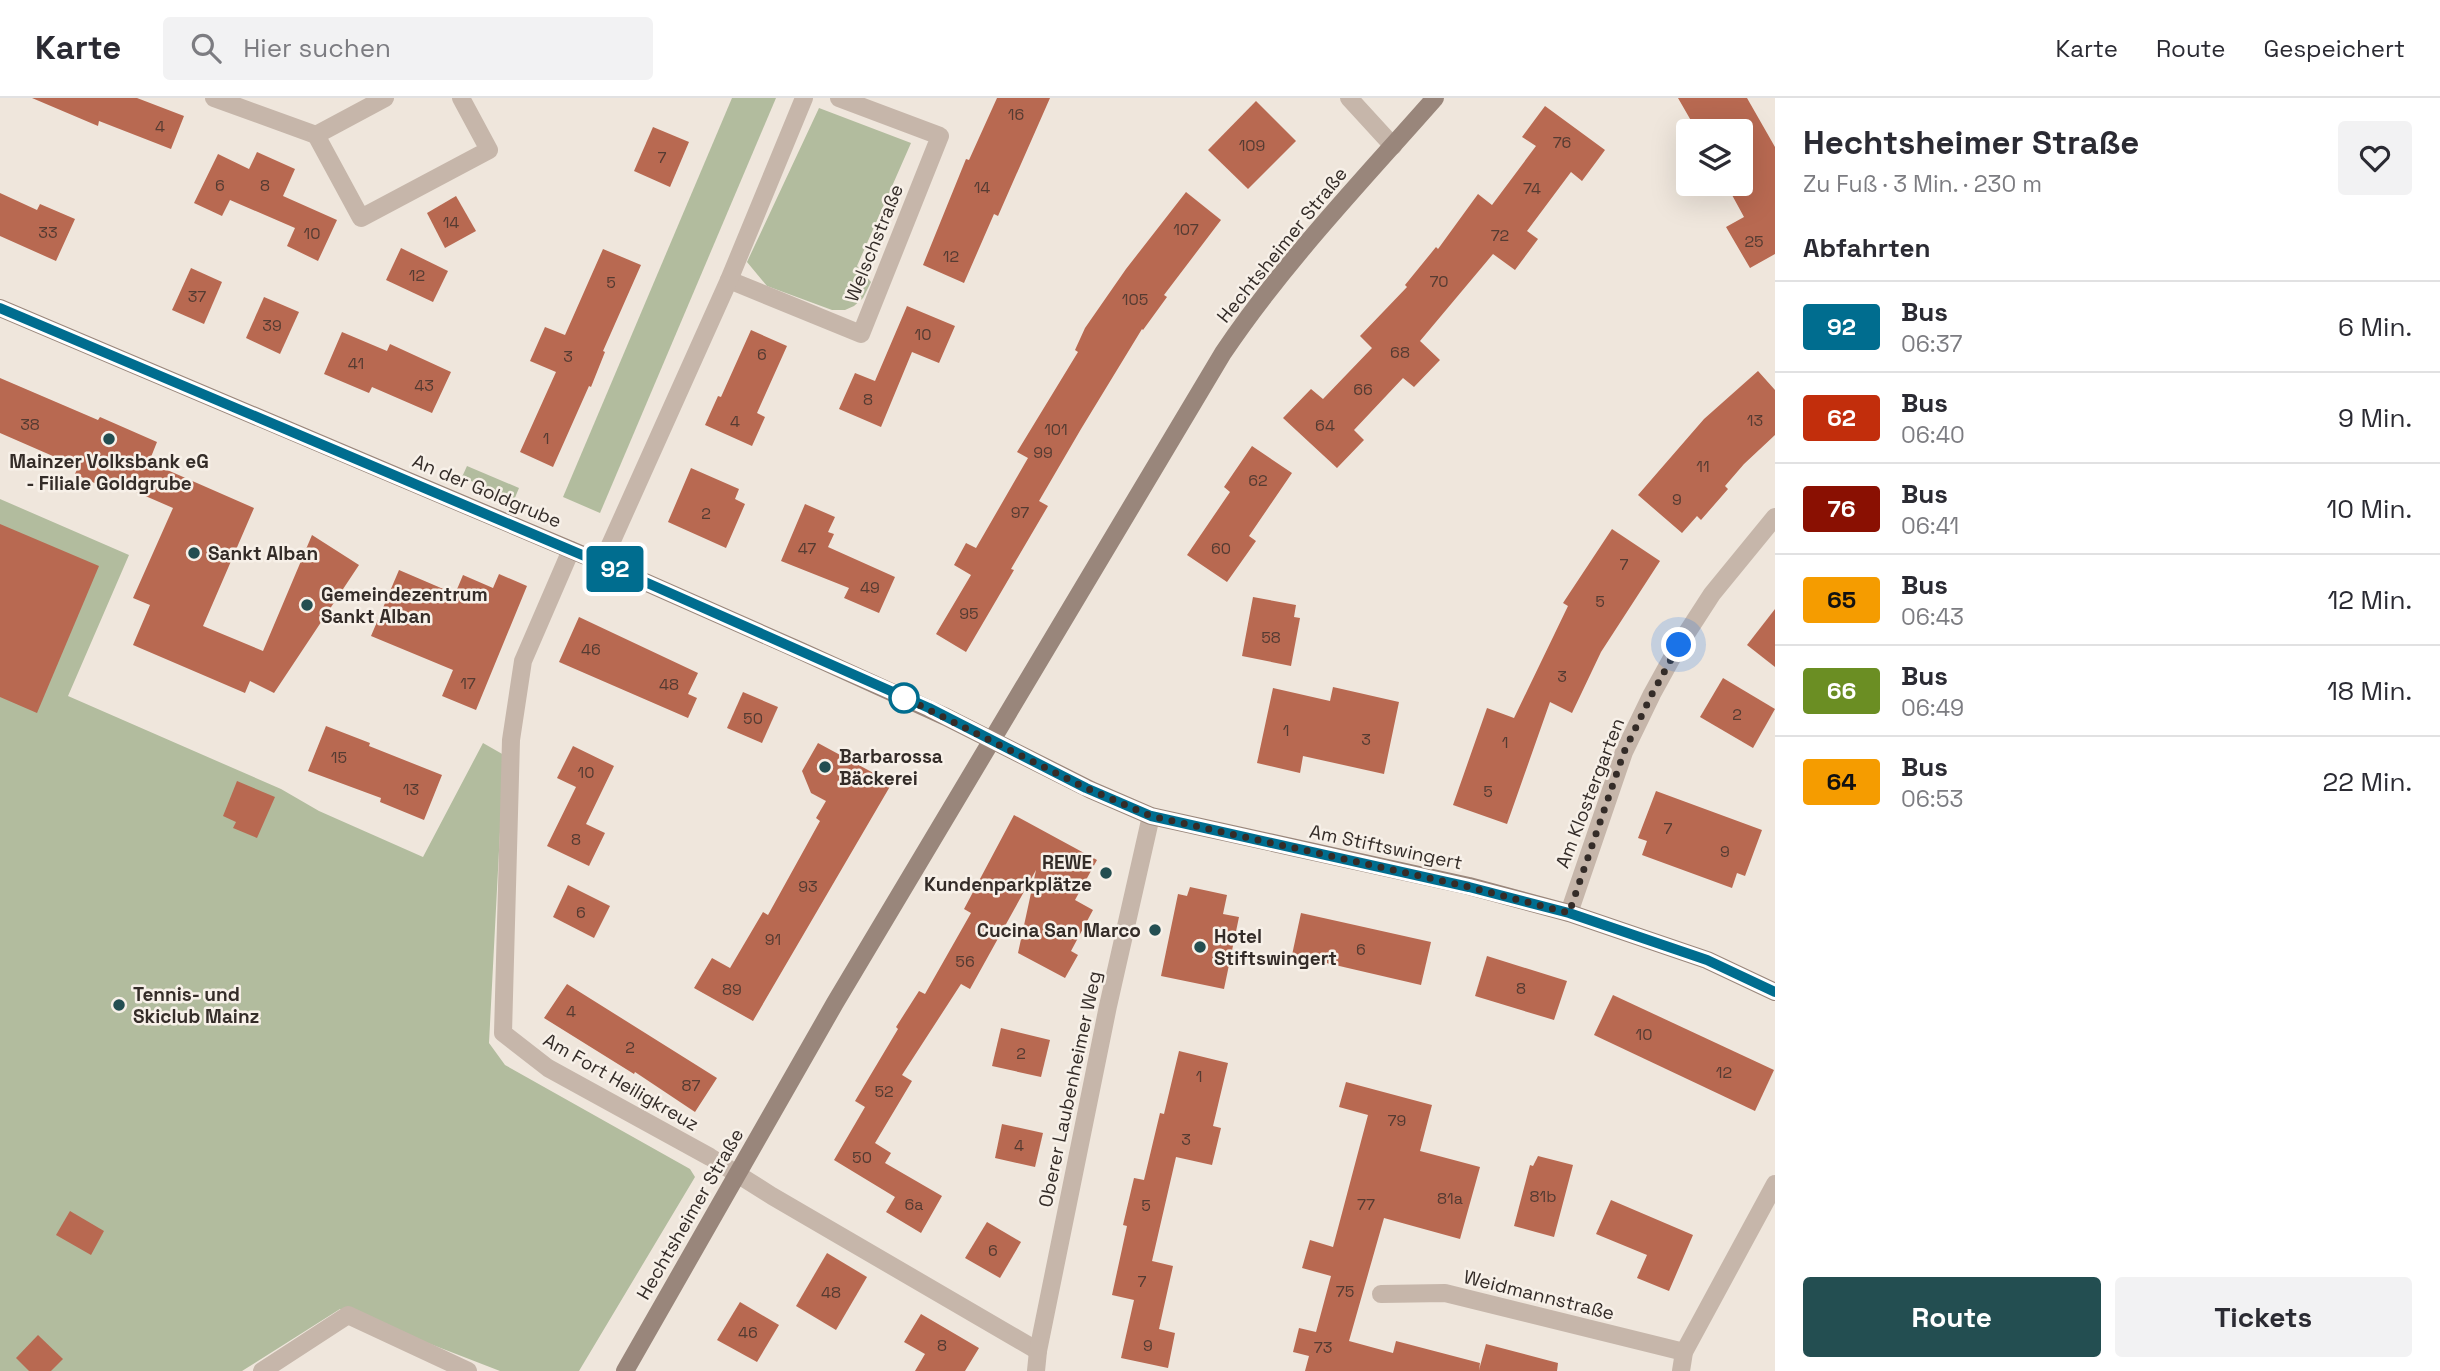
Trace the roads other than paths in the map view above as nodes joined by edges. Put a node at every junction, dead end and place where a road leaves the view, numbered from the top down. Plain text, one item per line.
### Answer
1 (214, 98) edge
2 (385, 98) edge
3 (461, 98) edge
4 (804, 98) edge
5 (839, 98) edge
6 (1349, 98) edge
7 (1435, 98) edge
8 (316, 135) junction
9 (1393, 146) junction
10 (729, 280) junction
11 (0, 309) edge
12 (1775, 517) edge
13 (571, 550) junction
14 (602, 563) junction
15 (991, 740) junction
16 (1151, 816) junction
17 (1569, 913) junction
18 (1775, 992) edge
19 (737, 1175) junction
20 (1775, 1184) edge
21 (1381, 1294) dead end
22 (1038, 1351) junction
23 (1684, 1352) junction
24 (262, 1371) edge
25 (468, 1371) edge
26 (625, 1371) edge
27 (1036, 1371) edge
28 (1681, 1371) edge

1 - 8 street
2 - 8 street
3 - 8 street
4 - 10 street
5 - 10 street, Welschstraße
6 - 9 street
7 - 9 street, Hechtsheimer Straße
9 - 15 street, Hechtsheimer Straße
10 - 14 street
11 - 13 street, An der Goldgrube
12 - 17 street, Am Klostergarten
13 - 14 street, An der Goldgrube
13 - 19 street, Am Fort Heiligkreuz
14 - 15 street, An der Goldgrube
15 - 16 street, Am Stiftswingert
15 - 19 street, Hechtsheimer Straße
16 - 17 street, Am Stiftswingert
16 - 22 street, Oberer Laubenheimer Weg
17 - 18 street, Am Stiftswingert
19 - 22 street, Am Fort Heiligkreuz
19 - 26 street, Hechtsheimer Straße
20 - 23 street
21 - 23 street, Weidmannstraße
22 - 27 street, Oberer Laubenheimer Weg
23 - 28 street
24 - 25 street

